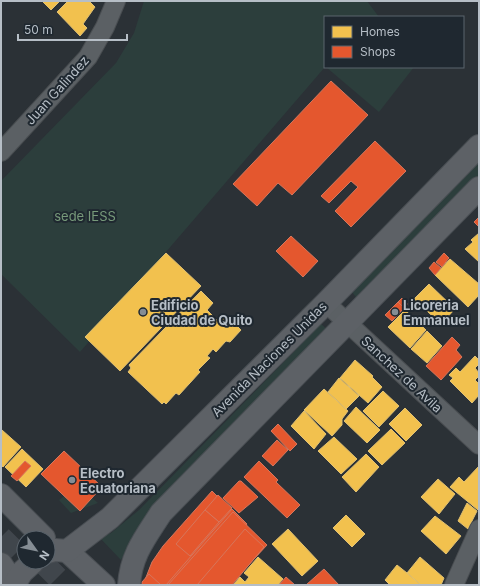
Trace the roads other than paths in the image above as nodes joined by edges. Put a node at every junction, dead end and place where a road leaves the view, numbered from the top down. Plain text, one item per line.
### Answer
1 (116, 1) edge
2 (479, 146) edge
3 (1, 152) edge
4 (479, 188) edge
5 (326, 303) junction
6 (348, 323) junction
7 (479, 445) edge
8 (1, 495) edge
9 (37, 530) edge
10 (479, 530) edge
11 (56, 545) edge
12 (56, 548) edge
13 (1, 564) edge
14 (24, 570) edge
15 (14, 584) edge
16 (104, 585) edge
17 (129, 585) edge
18 (454, 585) edge

1 - 3 street, Juan Galindez
2 - 5 main road, Avenida Naciones Unidas
4 - 6 main road
5 - 6 street, Sanchez de Avila
5 - 11 main road, Avenida Naciones Unidas
6 - 7 street, Sanchez de Avila
6 - 17 main road
8 - 9 main road
10 - 18 street
12 - 16 main road
13 - 15 main road
14 - 15 main road

